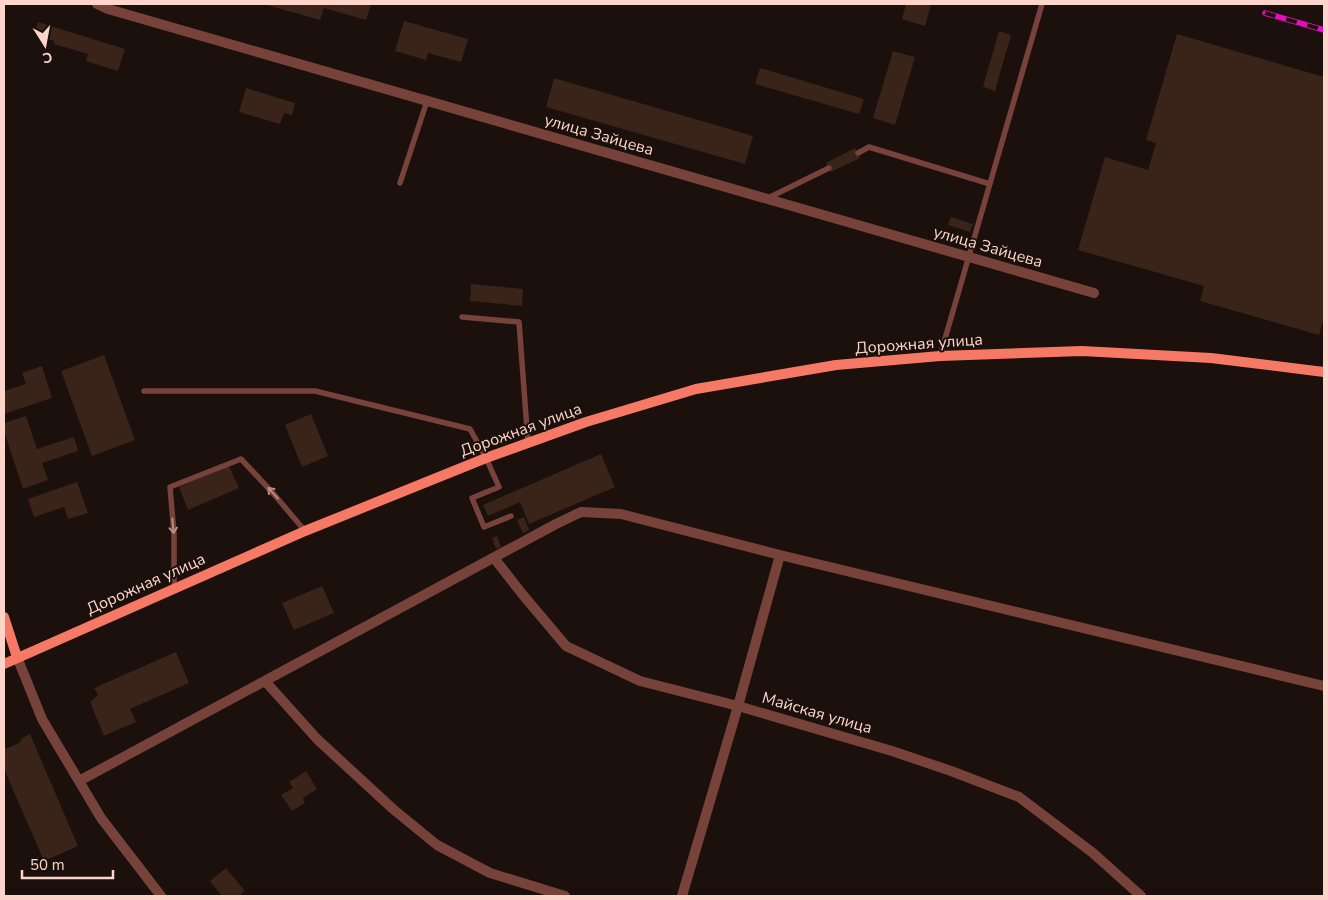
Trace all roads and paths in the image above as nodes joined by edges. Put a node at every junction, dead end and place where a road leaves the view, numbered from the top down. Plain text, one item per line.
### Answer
1 (97, 4) edge
2 (1042, 4) edge
3 (427, 101) junction
4 (858, 153) dead end
5 (829, 168) dead end
6 (400, 183) dead end
7 (990, 184) junction
8 (767, 199) junction
9 (969, 257) junction
10 (1094, 293) dead end
11 (462, 317) dead end
12 (940, 356) junction
13 (1324, 372) edge
14 (144, 391) dead end
15 (528, 443) junction
16 (486, 458) junction
17 (511, 516) dead end
18 (305, 530) junction
19 (780, 555) junction
20 (494, 558) junction
21 (174, 588) junction
22 (4, 617) edge
23 (17, 658) junction
24 (4, 664) edge
25 (265, 681) junction
26 (1324, 686) edge
27 (738, 706) junction
28 (79, 781) junction
29 (161, 896) edge
30 (565, 896) edge
31 (682, 896) edge
32 (1141, 896) edge

1 - 3 street, улица Зайцева
2 - 7 lane
3 - 6 lane
3 - 8 street, улица Зайцева
4 - 7 lane
5 - 8 lane
7 - 9 lane
8 - 9 street, улица Зайцева
9 - 10 street, улица Зайцева
9 - 12 lane
11 - 15 lane
12 - 13 street, Дорожная улица
12 - 15 street, Дорожная улица
14 - 16 lane
15 - 16 street, Дорожная улица
16 - 17 lane
16 - 18 street, Дорожная улица
18 - 21 street, Дорожная улица
18 -> 21 lane
19 - 20 street
19 - 26 street
19 - 27 street
20 - 25 street
20 - 27 street, Майская улица
21 - 23 street, Дорожная улица
22 - 23 street
23 - 24 street, Дорожная улица
23 - 28 street
25 - 28 street
25 - 30 street
27 - 31 street
27 - 32 street, Майская улица
28 - 29 street

